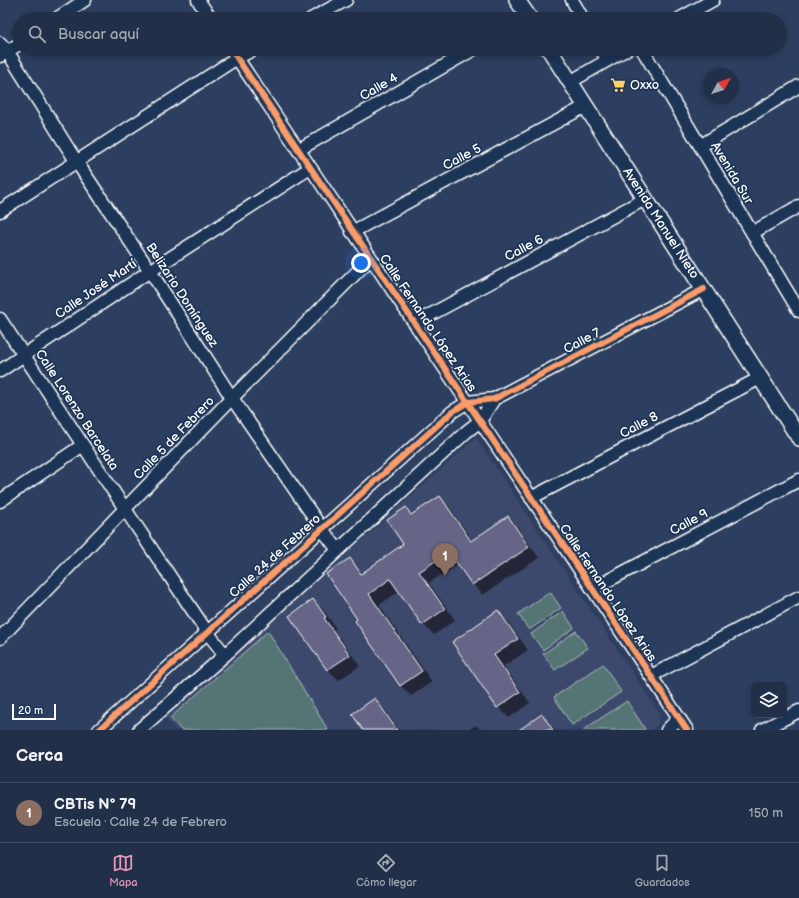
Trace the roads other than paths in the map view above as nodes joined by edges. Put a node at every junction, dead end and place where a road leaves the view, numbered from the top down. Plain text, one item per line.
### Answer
1 (85, 0) edge
2 (198, 0) edge
3 (346, 0) edge
4 (517, 0) edge
5 (572, 0) edge
6 (713, 0) edge
7 (67, 12) edge
8 (206, 12) edge
9 (324, 12) edge
10 (524, 12) edge
11 (580, 12) edge
12 (692, 12) edge
13 (12, 46) edge
14 (2, 50) edge
15 (231, 56) edge
16 (235, 56) edge
17 (462, 56) edge
18 (553, 56) edge
19 (606, 56) edge
20 (615, 56) edge
21 (646, 56) edge
22 (608, 60) junction
23 (570, 82) junction
24 (799, 86) edge
25 (586, 106) junction
26 (700, 146) junction
27 (298, 150) junction
28 (76, 161) junction
29 (310, 168) junction
30 (645, 199) junction
31 (799, 206) edge
32 (0, 211) edge
33 (352, 232) junction
34 (752, 233) junction
35 (370, 259) junction
36 (150, 271) junction
37 (704, 290) junction
38 (799, 311) edge
39 (0, 319) edge
40 (415, 323) junction
41 (24, 354) junction
42 (0, 371) edge
43 (760, 378) junction
44 (232, 398) junction
45 (494, 399) junction
46 (468, 402) junction
47 (480, 421) junction
48 (799, 438) edge
49 (83, 445) junction
50 (799, 480) edge
51 (530, 498) junction
52 (0, 501) edge
53 (125, 509) junction
54 (322, 529) junction
55 (338, 550) junction
56 (592, 589) junction
57 (799, 597) edge
58 (208, 632) junction
59 (0, 638) edge
60 (225, 655) junction
61 (651, 676) junction
62 (799, 711) edge
63 (679, 718) junction
64 (99, 730) edge
65 (139, 730) edge
66 (667, 730) edge
67 (687, 730) edge
68 (762, 730) edge

1 - 7 street
2 - 8 street
3 - 9 street
4 - 10 street
5 - 11 street
6 - 12 street
13 - 14 street
14 - 28 street, Belizario Domínguez
15 - 28 street
16 - 27 street, Calle Fernando López Arias
17 - 27 street, Calle 4
18 - 23 street, Avenida Manuel Nieto
19 - 22 street
20 - 22 street
21 - 26 street, Avenida Sur
22 - 23 street
23 - 25 street, Avenida Manuel Nieto
24 - 26 street
25 - 30 street, Avenida Manuel Nieto
25 - 33 street, Calle 5
26 - 34 street, Avenida Sur
27 - 29 street, Calle Fernando López Arias
28 - 32 street
28 - 36 street, Belizario Domínguez
29 - 33 street, Calle Fernando López Arias
29 - 36 street, Calle José Martí
30 - 37 street, Avenida Manuel Nieto
30 - 40 street, Calle 6
31 - 34 street
33 - 35 street, Calle Fernando López Arias
34 - 38 street, Avenida Sur
35 - 40 street, Calle Fernando López Arias
35 - 44 street, Calle 5 de Febrero
36 - 41 street, Calle José Martí
36 - 44 street, Belizario Domínguez
37 - 43 street, Avenida Manuel Nieto
37 - 45 street, Calle 7
39 - 41 street, Calle Lorenzo Barcelata
40 - 46 street, Calle Fernando López Arias
41 - 42 street, Calle José Martí
41 - 49 street, Calle Lorenzo Barcelata
43 - 48 street, Avenida Manuel Nieto
43 - 51 street, Calle 8
44 - 53 street, Calle 5 de Febrero
44 - 54 street, Belizario Domínguez
45 - 46 street, Calle 7
45 - 47 street
46 - 47 street, Calle Fernando López Arias
46 - 54 street, Calle 24 de Febrero
47 - 51 street, Calle Fernando López Arias
47 - 55 street
49 - 52 street
49 - 53 street, Calle Lorenzo Barcelata
50 - 56 street, Calle 9
51 - 56 street, Calle Fernando López Arias
53 - 58 street, Calle Lorenzo Barcelata
53 - 59 street, Calle 5 de Febrero
54 - 55 street, Belizario Domínguez
54 - 58 street, Calle 24 de Febrero
55 - 60 street
56 - 61 street, Calle Fernando López Arias
57 - 61 street
58 - 60 street, Calle Lorenzo Barcelata
58 - 64 street, Calle 24 de Febrero
60 - 65 street
61 - 63 street, Calle Fernando López Arias
62 - 68 street
63 - 66 street
63 - 67 street, Calle Fernando López Arias

